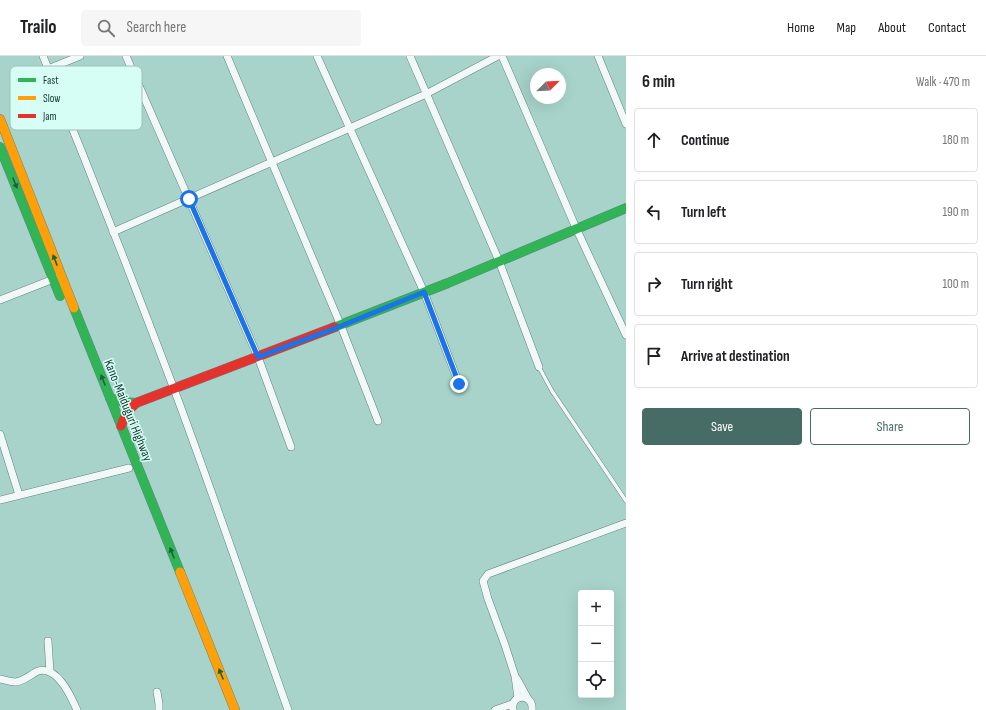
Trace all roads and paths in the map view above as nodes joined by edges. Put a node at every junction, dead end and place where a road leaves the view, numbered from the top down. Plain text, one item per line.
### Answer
1 (43, 56) edge
2 (80, 56) edge
3 (126, 56) edge
4 (227, 56) edge
5 (317, 56) edge
6 (410, 56) edge
7 (498, 56) edge
8 (502, 56) edge
9 (598, 56) edge
10 (47, 66) edge
11 (55, 66) edge
12 (130, 66) edge
13 (142, 92) edge
14 (426, 94) junction
15 (0, 119) edge
16 (626, 124) edge
17 (350, 128) junction
18 (72, 130) edge
19 (0, 147) edge
20 (272, 162) junction
21 (189, 199) junction
22 (626, 208) edge
23 (576, 228) junction
24 (113, 232) junction
25 (500, 261) junction
26 (58, 277) junction
27 (424, 292) junction
28 (0, 300) edge
29 (341, 326) junction
30 (626, 335) edge
31 (258, 357) junction
32 (539, 367) joint
33 (459, 384) dead end
34 (174, 389) junction
35 (110, 398) junction
36 (136, 403) junction
37 (378, 421) dead end
38 (121, 426) junction
39 (0, 434) edge
40 (291, 447) dead end
41 (129, 468) junction
42 (19, 495) junction
43 (0, 500) edge
44 (626, 501) edge
45 (626, 523) edge
46 (48, 641) dead end
47 (50, 672) junction
48 (515, 676) junction
49 (0, 679) edge
50 (157, 692) dead end
51 (518, 698) junction
52 (528, 699) junction
53 (512, 707) edge
54 (77, 710) edge
55 (159, 710) edge
56 (226, 710) edge
57 (235, 710) edge
58 (288, 710) edge
59 (495, 710) edge
60 (532, 710) edge

1 - 10 street
2 - 11 street
3 - 12 street
4 - 20 street
5 - 17 street
6 - 14 street
7 - 14 street
8 - 23 street
9 - 16 street
13 - 21 street
14 - 17 street
14 - 25 street
26 -> 15 main road, Kano-Maiduguri Highway
17 - 20 street
17 - 27 street
18 - 24 street
19 -> 26 main road, Kano-Maiduguri Highway
20 - 21 street
20 - 29 street
21 - 24 street
21 - 31 street
22 - 23 main road
23 - 25 main road
23 - 30 street
24 - 34 street
25 - 27 main road
25 - 32 street
26 - 28 street
35 -> 26 main road, Kano-Maiduguri Highway
26 - 41 main road, Kano-Maiduguri Highway
27 - 29 main road
27 - 33 street
29 - 31 main road
29 - 37 street
31 - 34 main road
31 - 40 street
32 - 44 lane
34 - 36 main road
34 - 58 street
35 - 36 main road
35 - 38 main road, Kano-Maiduguri Highway
36 - 38 main road
57 -> 38 main road, Kano-Maiduguri Highway
39 - 42 street
41 - 42 street
41 - 56 main road, Kano-Maiduguri Highway
42 - 43 street
45 - 48 street
46 - 47 street
47 - 49 street
47 - 54 street
48 - 51 street
48 - 52 street
50 - 55 street
51 - 52 street
51 - 53 street
52 - 60 street
53 - 59 street

